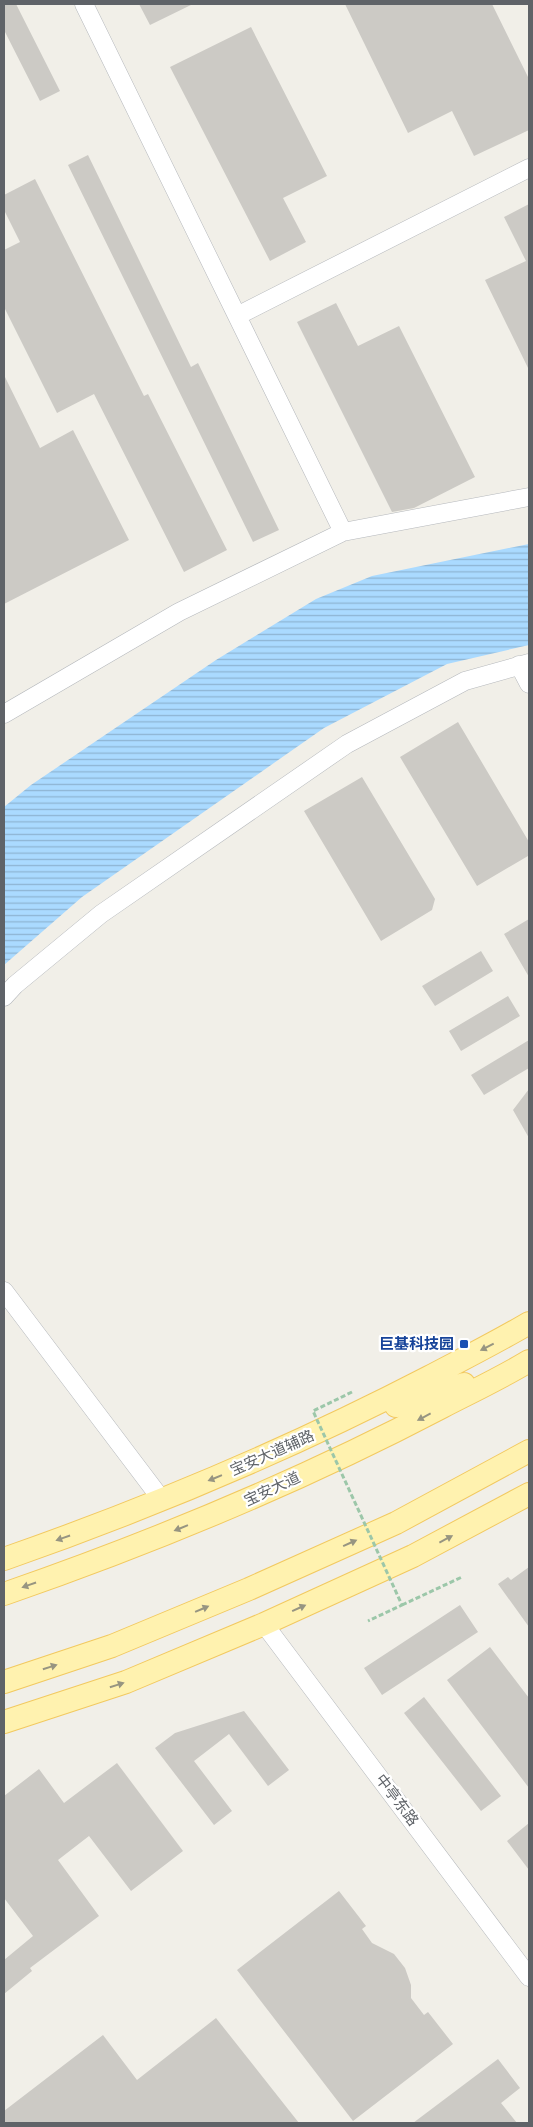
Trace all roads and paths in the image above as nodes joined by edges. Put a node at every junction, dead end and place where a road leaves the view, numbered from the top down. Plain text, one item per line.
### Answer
1 (84, 4) edge
2 (529, 168) edge
3 (237, 316) junction
4 (529, 497) edge
5 (343, 532) junction
6 (524, 664) edge
7 (529, 684) edge
8 (4, 714) edge
9 (4, 997) edge
10 (4, 1291) edge
11 (529, 1323) edge
12 (526, 1364) edge
13 (352, 1392) dead end
14 (328, 1427) junction
15 (529, 1451) edge
16 (529, 1463) edge
17 (472, 1482) junction
18 (529, 1494) edge
19 (162, 1500) junction
20 (4, 1558) edge
21 (462, 1577) dead end
22 (4, 1594) edge
23 (402, 1605) junction
24 (368, 1622) dead end
25 (264, 1624) junction
26 (4, 1682) edge
27 (61, 1703) junction
28 (4, 1709) edge
29 (4, 1722) edge
30 (529, 1977) edge

1 - 3 street
2 - 3 street
3 - 5 street
4 - 5 street
5 - 8 street
6 - 7 street
6 - 9 street
10 - 19 street
11 -> 14 main road, 宝安大道辅路
12 - 14 main road
12 -> 22 main road, 宝安大道
13 - 23 path, bridge
14 -> 19 main road, 宝安大道辅路
15 - 17 main road
16 - 17 main road
26 -> 17 main road
25 -> 18 main road
19 -> 20 main road, 宝安大道辅路
21 - 23 path
23 - 24 path, bridge
27 -> 25 main road
25 - 30 street, 中亭东路
27 - 28 main road
27 - 29 main road

